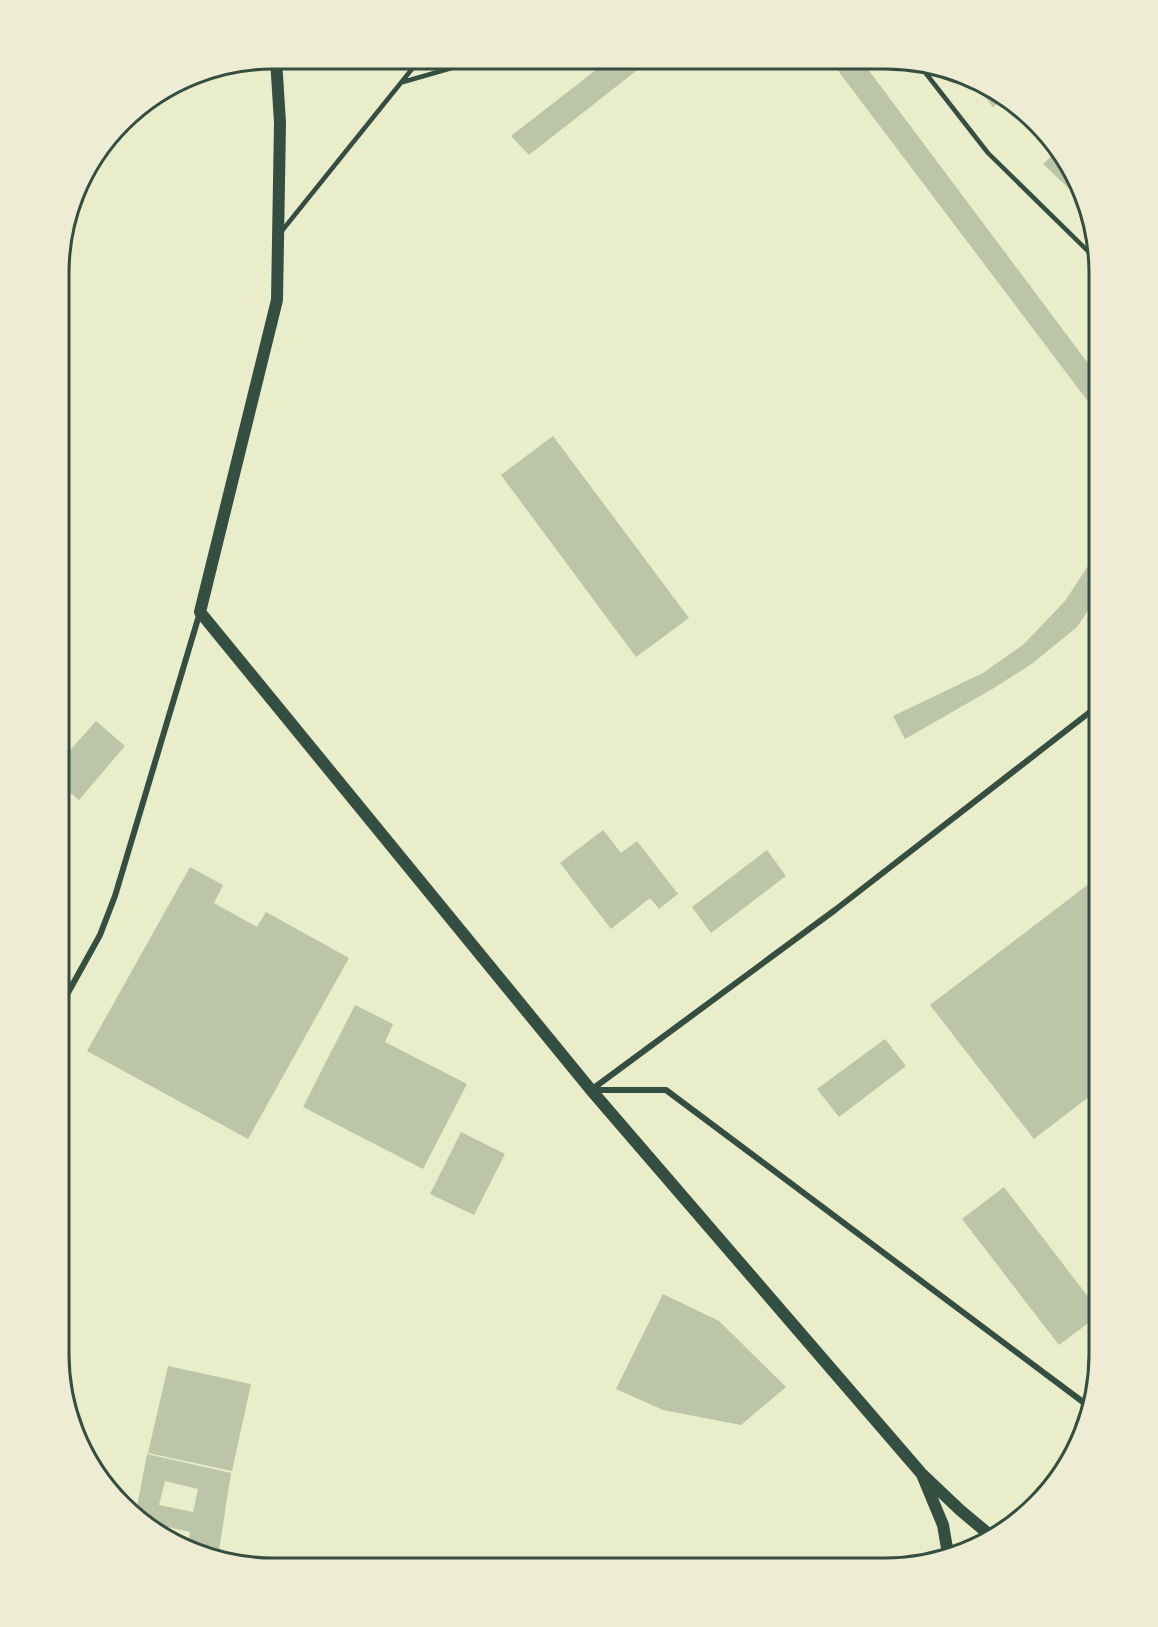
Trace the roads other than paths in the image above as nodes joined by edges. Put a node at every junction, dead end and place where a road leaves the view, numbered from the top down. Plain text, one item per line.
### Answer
1 (277, 69) edge
2 (413, 69) edge
3 (448, 69) edge
4 (926, 74) edge
5 (403, 82) junction
6 (278, 236) junction
7 (1088, 252) edge
8 (200, 612) junction
9 (1089, 713) edge
10 (69, 991) edge
11 (591, 1090) junction
12 (1083, 1402) edge
13 (921, 1473) junction
14 (985, 1531) edge
15 (947, 1548) edge

1 - 6 main road
2 - 5 lane
3 - 5 lane
4 - 7 lane
5 - 6 lane
6 - 8 main road
8 - 10 street
8 - 11 main road
9 - 11 street
11 - 12 street
11 - 13 main road
13 - 14 main road
13 - 15 main road

